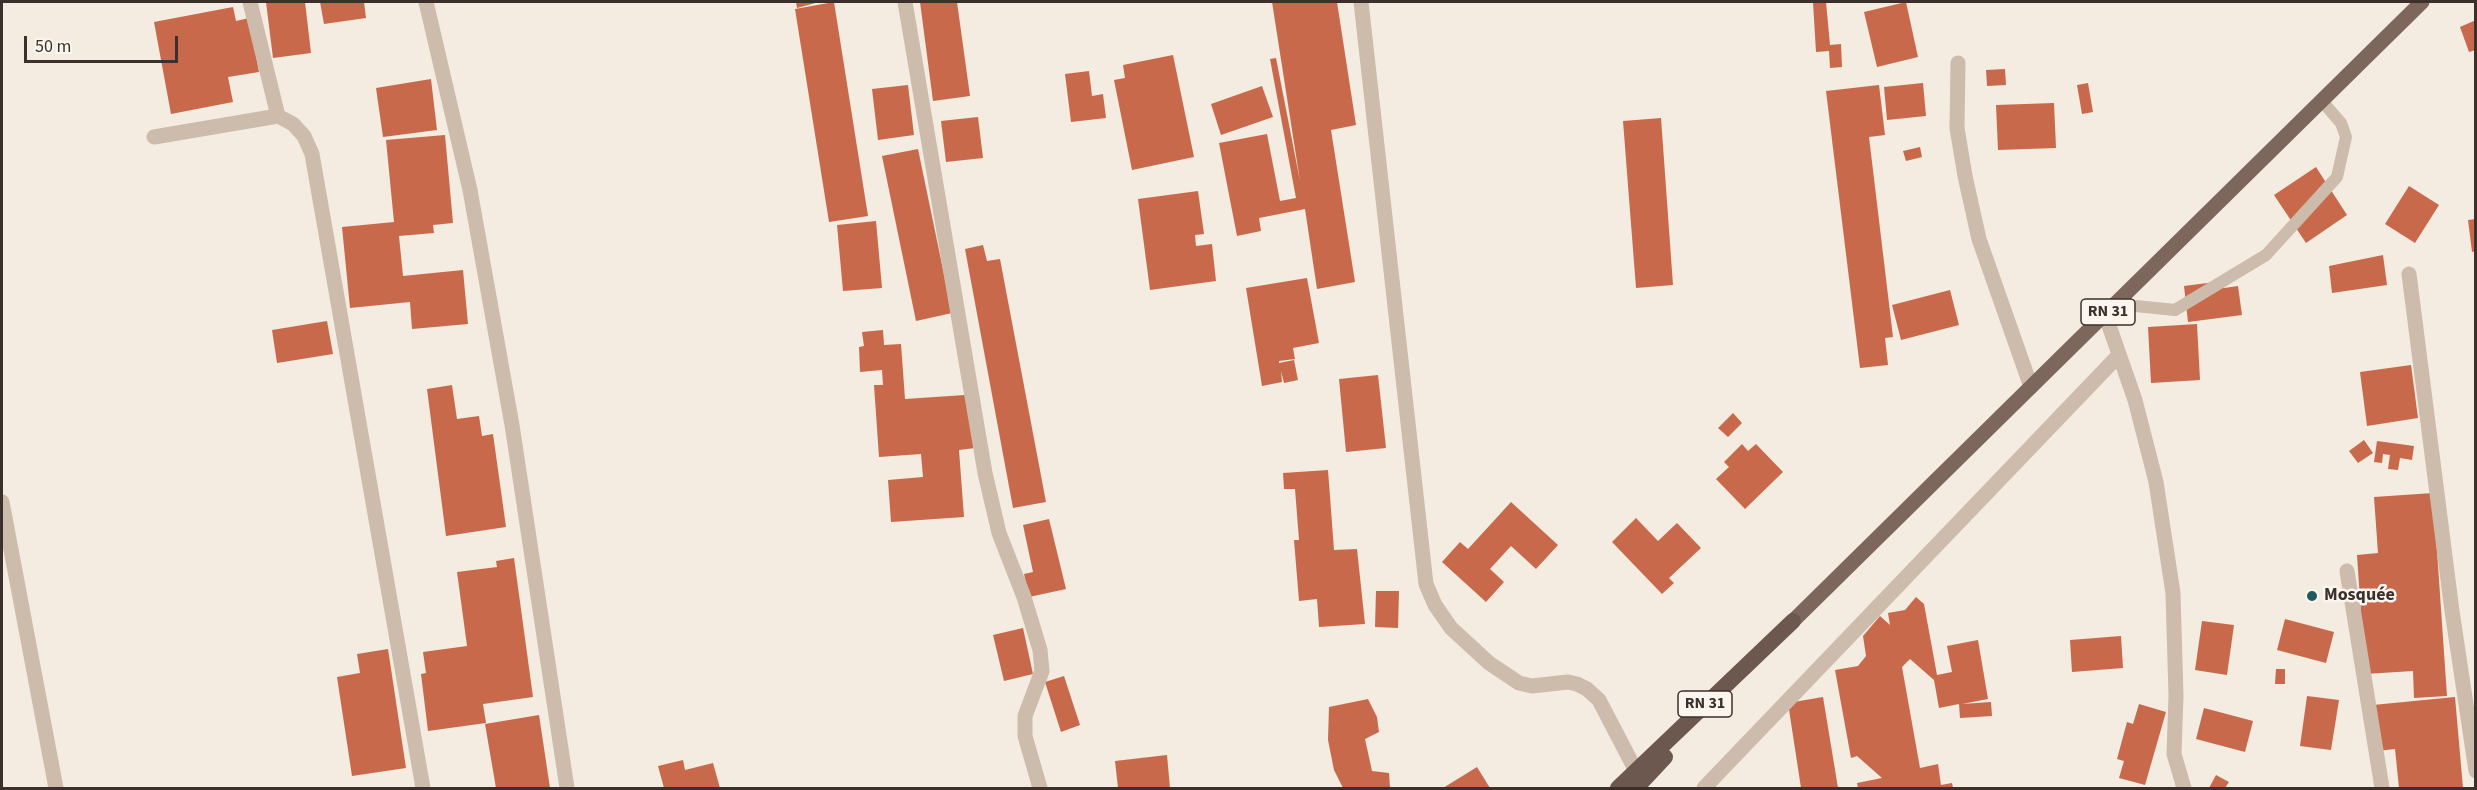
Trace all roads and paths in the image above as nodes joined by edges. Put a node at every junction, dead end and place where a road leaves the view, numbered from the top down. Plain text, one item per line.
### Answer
1 (250, 2) edge
2 (426, 2) edge
3 (905, 2) edge
4 (1361, 2) edge
5 (2422, 2) edge
6 (1958, 63) dead end
7 (2321, 100) junction
8 (278, 116) junction
9 (154, 136) dead end
10 (2409, 274) dead end
11 (2111, 309) junction
12 (2119, 355) junction
13 (2031, 387) junction
14 (2, 502) edge
15 (2347, 571) dead end
16 (1793, 621) junction
17 (1636, 771) junction
18 (2475, 771) edge
19 (56, 789) edge
20 (423, 789) edge
21 (567, 789) edge
22 (1040, 789) edge
23 (1618, 789) edge
24 (1636, 789) edge
25 (1704, 789) edge
26 (2184, 789) edge
27 (2382, 789) edge

1 - 8 street
2 - 21 street
3 - 22 street
4 - 17 street
5 - 7 main road, RN 31
6 - 13 street
7 - 11 main road, RN 31
7 - 11 lane
8 - 9 street
8 - 20 street
10 - 18 street
11 - 12 street
11 - 13 main road, RN 31
12 - 25 street
12 - 26 street
13 - 16 main road, RN 31
14 - 19 street
15 - 27 street
16 - 17 highway, RN 31
16 - 24 highway, RN 31
17 - 23 highway, RN 31

